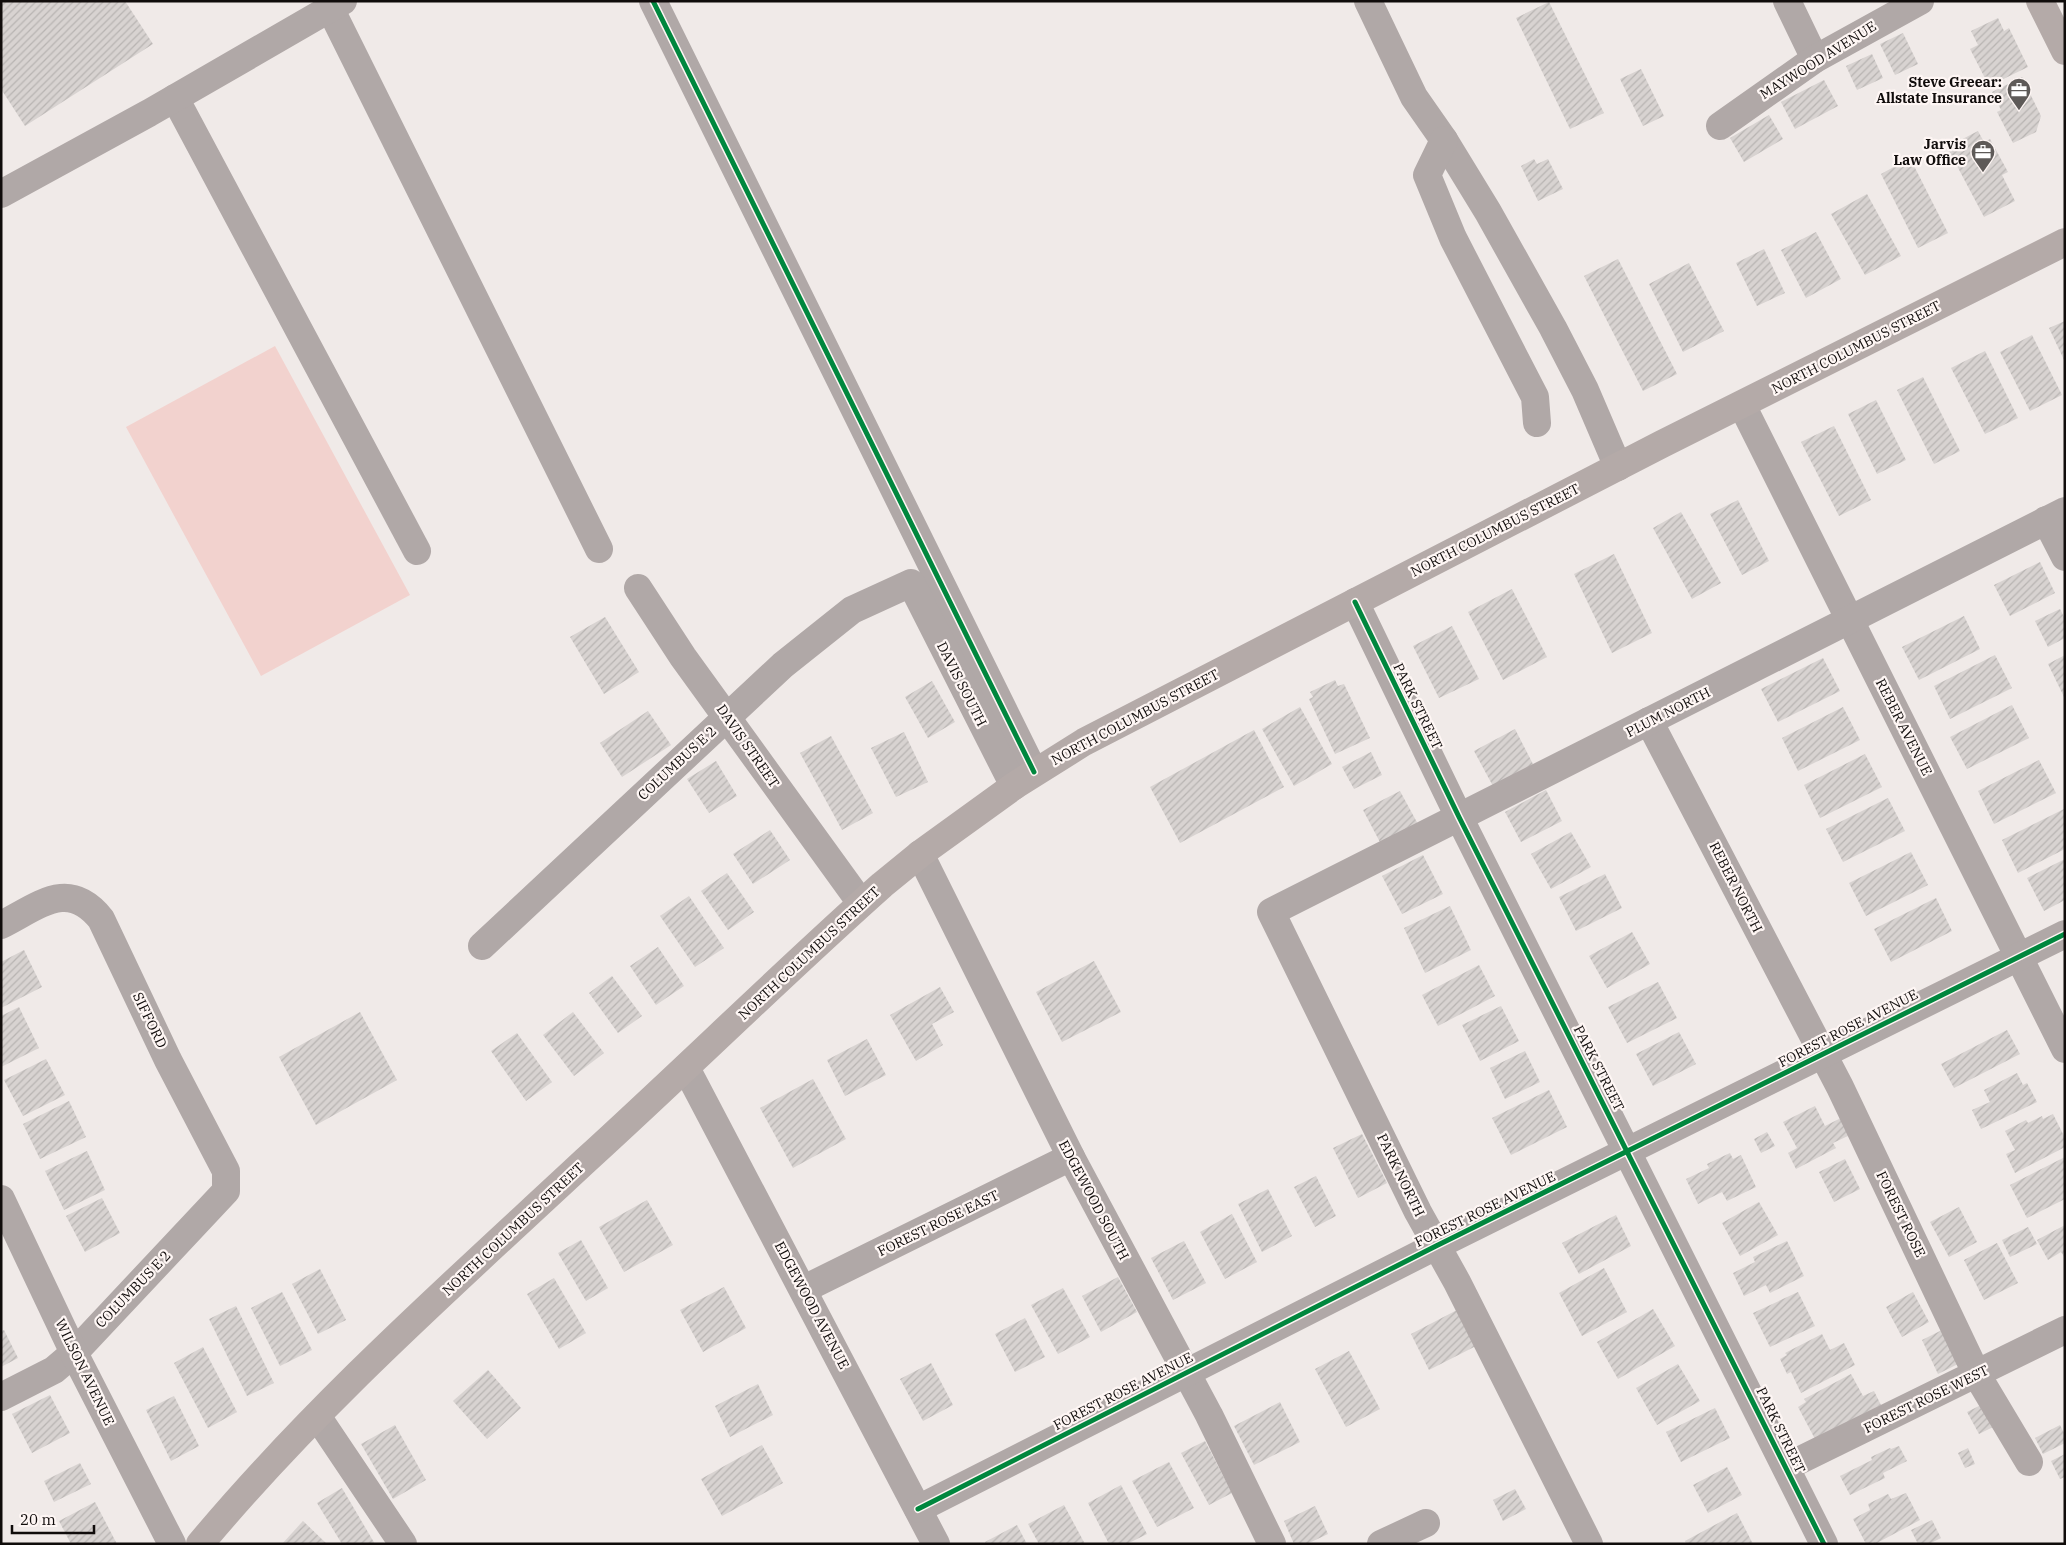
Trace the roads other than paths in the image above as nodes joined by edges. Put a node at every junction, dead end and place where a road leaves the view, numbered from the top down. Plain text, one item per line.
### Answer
1 (653, 1) edge
2 (1368, 1) edge
3 (1787, 1) edge
4 (1920, 1) edge
5 (2040, 1) edge
6 (336, 5) edge
7 (2065, 51) edge
8 (1816, 59) junction
9 (175, 98) junction
10 (1720, 126) dead end
11 (1444, 140) junction
12 (1, 194) edge
13 (2065, 242) edge
14 (1742, 405) junction
15 (1538, 423) dead end
16 (1618, 467) junction
17 (2056, 516) edge
18 (599, 549) dead end
19 (417, 551) dead end
20 (2065, 557) edge
21 (911, 582) joint
22 (638, 588) dead end
23 (1355, 602) junction
24 (1850, 619) junction
25 (727, 716) junction
26 (1650, 721) junction
27 (1024, 779) junction
28 (1460, 817) junction
29 (920, 854) junction
30 (862, 903) junction
31 (1271, 912) joint
32 (1, 925) edge
33 (2065, 934) edge
34 (482, 946) dead end
35 (2019, 957) junction
36 (2065, 1049) edge
37 (1822, 1053) junction
38 (686, 1068) junction
39 (1629, 1152) junction
40 (219, 1155) joint
41 (1071, 1157) junction
42 (1, 1199) edge
43 (1436, 1246) junction
44 (804, 1289) junction
45 (2065, 1330) edge
46 (74, 1353) junction
47 (1186, 1372) junction
48 (1977, 1375) junction
49 (1, 1396) edge
50 (317, 1416) junction
51 (2029, 1462) dead end
52 (1786, 1467) junction
53 (918, 1509) junction
54 (1426, 1523) dead end
55 (172, 1544) edge
56 (200, 1544) edge
57 (403, 1544) edge
58 (936, 1544) edge
59 (1272, 1544) edge
60 (1381, 1544) edge
61 (1589, 1544) edge
62 (1824, 1544) edge

1 - 27 street
2 - 11 street
3 - 8 street
4 - 8 street, MAYWOOD AVENUE
5 - 7 main road
6 - 9 street
6 - 18 street
8 - 10 street, MAYWOOD AVENUE
9 - 12 street
9 - 19 street
11 - 15 street
11 - 16 street
13 - 14 main road, NORTH COLUMBUS STREET
14 - 16 main road, NORTH COLUMBUS STREET
14 - 24 street, REBER AVENUE
16 - 23 main road, NORTH COLUMBUS STREET
17 - 20 street
17 - 24 street, PLUM NORTH
21 - 25 street, COLUMBUS E 2
21 - 27 street, DAVIS SOUTH
22 - 25 street, DAVIS STREET
23 - 27 main road, NORTH COLUMBUS STREET
23 - 28 street, PARK STREET
24 - 26 street, PLUM NORTH
24 - 35 street, REBER AVENUE
25 - 30 street, DAVIS STREET
25 - 34 street, COLUMBUS E 2
26 - 28 street, PLUM NORTH
26 - 37 street, REBER NORTH
27 - 29 main road, NORTH COLUMBUS STREET
28 - 31 street, PLUM NORTH
28 - 39 street, PARK STREET
29 - 30 main road, NORTH COLUMBUS STREET
29 - 41 street, EDGEWOOD SOUTH
30 - 38 main road, NORTH COLUMBUS STREET
31 - 43 street, PARK NORTH
32 - 40 street, SIFFORD
33 - 35 street, FOREST ROSE AVENUE
35 - 36 street, REBER AVENUE
35 - 37 street, FOREST ROSE AVENUE
37 - 39 street, FOREST ROSE AVENUE
37 - 48 street, FOREST ROSE
38 - 44 street, EDGEWOOD AVENUE
38 - 50 main road, NORTH COLUMBUS STREET
39 - 43 street, FOREST ROSE AVENUE
39 - 52 street, PARK STREET
40 - 46 street, COLUMBUS E 2
41 - 44 street, FOREST ROSE EAST
41 - 47 street, EDGEWOOD SOUTH
42 - 46 street, WILSON AVENUE
43 - 47 street, FOREST ROSE AVENUE
43 - 61 street, PARK NORTH
44 - 53 street, EDGEWOOD AVENUE
45 - 48 street, FOREST ROSE WEST
46 - 49 street, COLUMBUS E 2
46 - 55 street, WILSON AVENUE
47 - 53 street, FOREST ROSE AVENUE
47 - 59 street, EDGEWOOD SOUTH
48 - 51 street
48 - 52 street, FOREST ROSE WEST
50 - 56 main road, NORTH COLUMBUS STREET
50 - 57 street
52 - 62 street, PARK STREET
53 - 58 street, EDGEWOOD AVENUE
54 - 60 street

